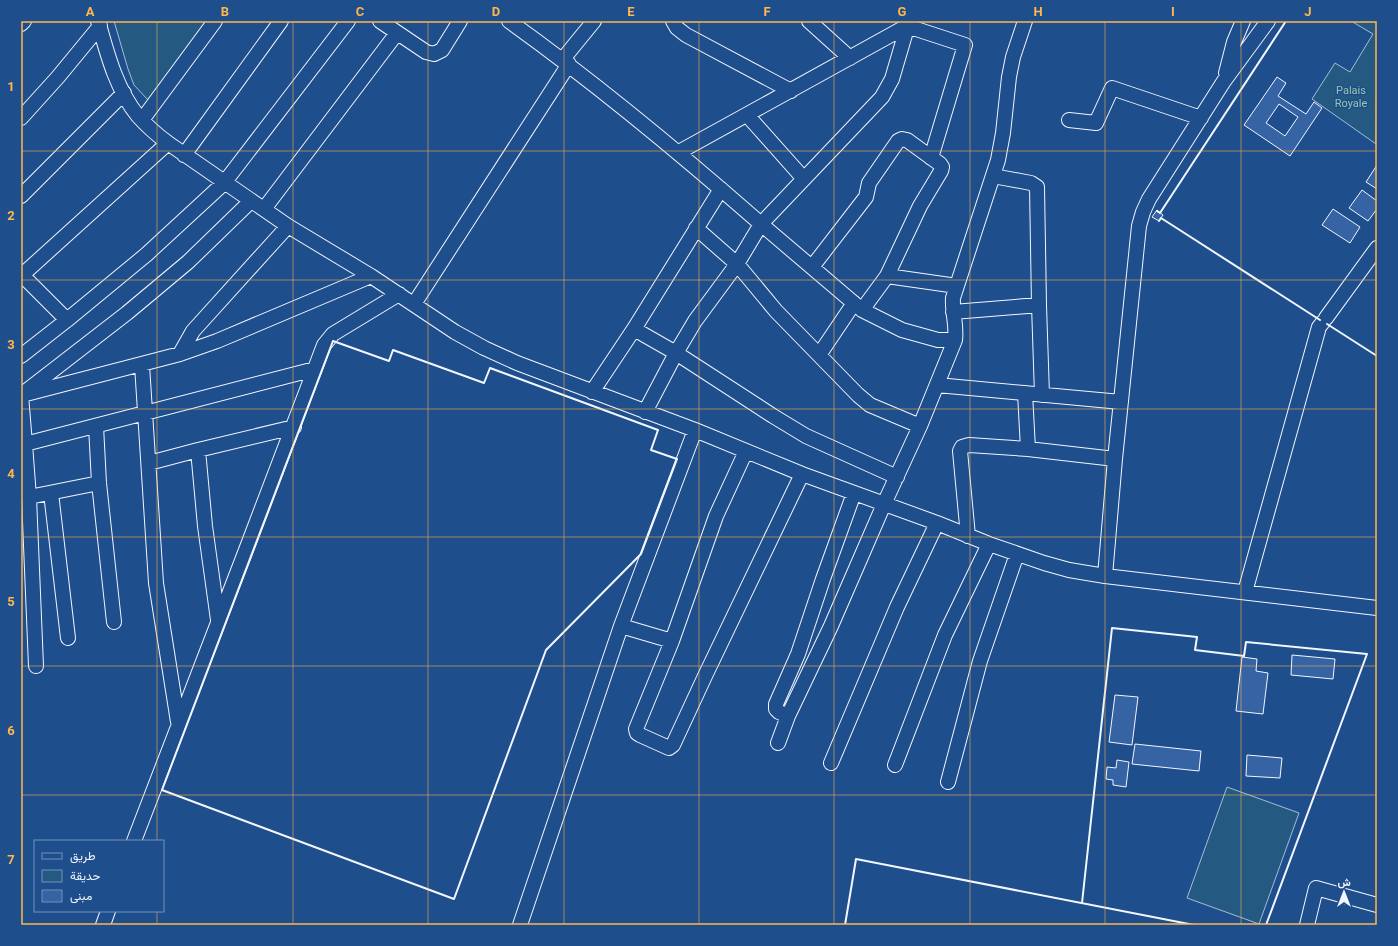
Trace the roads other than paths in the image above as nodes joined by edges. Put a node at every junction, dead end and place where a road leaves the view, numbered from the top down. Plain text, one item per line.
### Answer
1 (24, 21) edge
2 (215, 21) edge
3 (281, 21) edge
4 (348, 21) edge
5 (380, 21) edge
6 (460, 21) edge
7 (509, 21) edge
8 (673, 21) edge
9 (809, 21) edge
10 (1024, 21) edge
11 (1243, 21) edge
12 (1268, 21) edge
13 (21, 24) edge
14 (99, 24) edge
15 (908, 24) edge
16 (585, 25) edge
17 (397, 33) junction
18 (850, 58) junction
19 (566, 62) junction
20 (1224, 81) junction
21 (791, 91) junction
22 (124, 93) junction
23 (747, 115) junction
24 (21, 118) edge
25 (1201, 118) junction
26 (142, 120) junction
27 (1069, 120) dead end
28 (168, 143) junction
29 (679, 152) junction
30 (184, 155) junction
31 (931, 158) junction
32 (993, 176) junction
33 (804, 179) junction
34 (224, 183) junction
35 (721, 189) junction
36 (21, 196) edge
37 (251, 201) junction
38 (264, 210) junction
39 (761, 224) junction
40 (288, 226) junction
41 (696, 228) junction
42 (1377, 248) edge
43 (737, 264) junction
44 (812, 267) junction
45 (22, 275) edge
46 (371, 276) junction
47 (887, 276) junction
48 (957, 286) junction
49 (399, 294) junction
50 (414, 304) junction
51 (1039, 305) junction
52 (858, 307) junction
53 (953, 312) junction
54 (67, 320) junction
55 (634, 329) junction
56 (955, 340) junction
57 (676, 353) junction
58 (180, 354) junction
59 (819, 355) junction
60 (21, 356) edge
61 (142, 365) junction
62 (315, 369) junction
63 (937, 385) junction
64 (592, 392) junction
65 (1025, 393) junction
66 (21, 395) edge
67 (1042, 395) junction
68 (1121, 402) junction
69 (645, 412) junction
70 (144, 414) junction
71 (96, 426) junction
72 (920, 426) junction
73 (294, 428) junction
74 (695, 430) junction
75 (25, 444) junction
76 (1028, 449) junction
77 (198, 450) junction
78 (746, 451) junction
79 (1115, 458) junction
80 (149, 463) junction
81 (802, 474) junction
82 (896, 477) junction
83 (99, 483) junction
84 (51, 493) junction
85 (854, 493) junction
86 (29, 497) junction
87 (884, 504) junction
88 (936, 523) junction
89 (968, 536) junction
90 (989, 544) junction
91 (1017, 554) junction
92 (1105, 576) junction
93 (1245, 592) junction
94 (1377, 608) edge
95 (218, 621) junction
96 (114, 622) dead end
97 (621, 626) junction
98 (68, 638) dead end
99 (672, 641) junction
100 (36, 666) dead end
101 (788, 716) junction
102 (179, 723) junction
103 (778, 743) dead end
104 (831, 763) dead end
105 (895, 765) dead end
106 (948, 782) dead end
107 (134, 840) edge
108 (1377, 905) edge
109 (108, 912) edge
110 (102, 925) edge
111 (520, 925) edge
112 (1306, 925) edge

1 - 13 street
2 - 26 street
3 - 30 street
4 - 34 street
5 - 17 street
6 - 17 street
7 - 19 street
8 - 21 street
9 - 18 street
10 - 32 street
11 - 20 street
12 - 20 street
14 - 22 street
14 - 24 street
15 - 18 street
15 - 31 street
15 - 33 street
16 - 19 street
17 - 38 street
18 - 21 street
19 - 29 street
19 - 50 street
20 - 25 street
21 - 23 street
22 - 26 street
22 - 36 street
23 - 29 street
23 - 33 street
25 - 27 street
25 - 68 street
26 - 28 street
28 - 30 street
28 - 45 street
29 - 35 street
30 - 34 street
31 - 44 street
31 - 47 street
32 - 48 street
32 - 51 street
33 - 39 street
34 - 37 street
34 - 54 street
35 - 39 street
35 - 41 street
37 - 38 street
37 - 66 street
38 - 40 street
39 - 43 street
39 - 44 street
40 - 46 street
40 - 58 street
41 - 43 street
41 - 55 street
42 - 93 street
43 - 57 street
43 - 59 street
44 - 52 street
45 - 54 street
46 - 49 street
46 - 58 street
47 - 48 street
47 - 52 street
48 - 53 street
49 - 50 street
49 - 62 street
50 - 64 street
51 - 53 street
51 - 67 street
52 - 56 street
52 - 59 street
53 - 56 street
54 - 60 street
55 - 57 street
55 - 64 street
56 - 63 street
57 - 69 street
57 - 82 street
58 - 61 street
59 - 72 street
61 - 66 street
61 - 70 street
62 - 70 street
62 - 73 street
63 - 65 street
63 - 72 street
64 - 69 street
65 - 67 street
65 - 76 street
66 - 75 street
67 - 68 street
68 - 79 street
69 - 74 street
70 - 71 street
70 - 80 street
71 - 75 street
71 - 83 street
72 - 82 street
73 - 77 street
73 - 95 street
74 - 78 street
74 - 97 street
75 - 86 street
76 - 79 street
76 - 89 street
77 - 80 street
77 - 95 street
78 - 81 street
78 - 99 street
79 - 92 street
80 - 102 street
81 - 85 street
81 - 99 street
82 - 87 street
83 - 84 street
83 - 96 street
84 - 86 street
84 - 98 street
85 - 87 street
85 - 101 street
86 - 100 street
87 - 88 street
87 - 101 street
88 - 89 street
88 - 104 street
89 - 90 street
90 - 91 street
90 - 105 street
91 - 92 street
91 - 106 street
92 - 93 street
93 - 94 street
95 - 102 street
97 - 99 street
97 - 111 street
101 - 103 street
102 - 107 street
108 - 112 street
109 - 110 street

